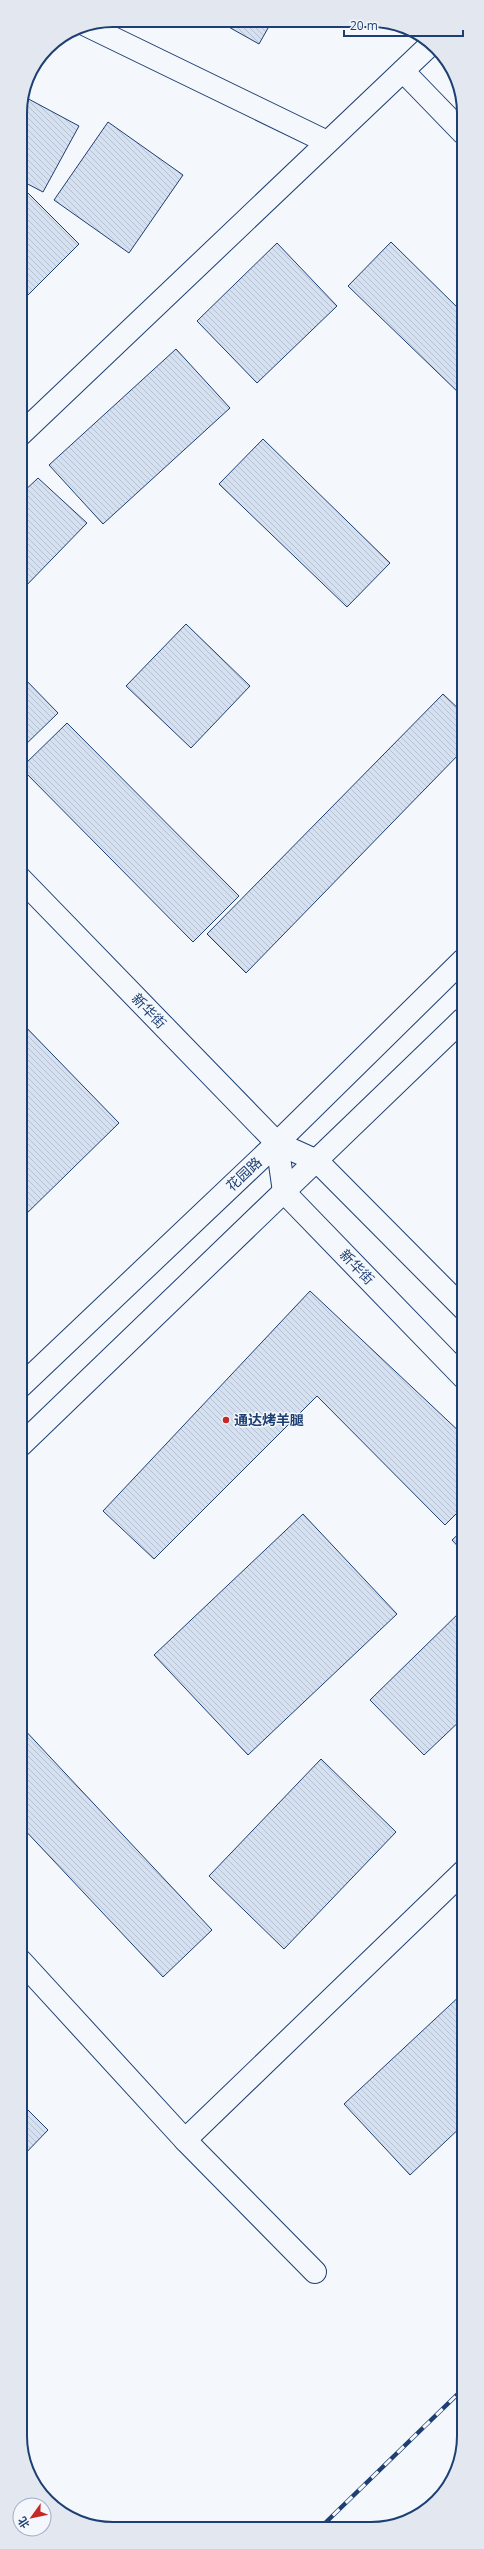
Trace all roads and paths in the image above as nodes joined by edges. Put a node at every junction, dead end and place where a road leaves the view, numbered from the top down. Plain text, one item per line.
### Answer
1 (95, 29) edge
2 (427, 48) edge
3 (403, 71) junction
4 (457, 127) edge
5 (328, 142) junction
6 (27, 428) edge
7 (27, 885) edge
8 (457, 966) edge
9 (457, 1027) edge
10 (277, 1143) junction
11 (318, 1161) junction
12 (284, 1192) junction
13 (457, 1302) edge
14 (457, 1372) edge
15 (27, 1379) edge
16 (27, 1438) edge
17 (457, 1878) edge
18 (27, 1968) edge
19 (185, 2140) junction
20 (315, 2272) dead end

1 - 5 main road
2 - 3 main road
3 - 4 main road
3 - 5 main road
5 - 6 main road
7 - 10 main road, 新华街
8 - 10 main road, 花园路
9 - 11 main road
10 - 11 main road, 新华街
10 - 12 main road
10 - 15 main road, 花园路
11 - 12 main road
11 - 13 main road, 新华街
12 - 14 main road, 新华街
12 - 16 main road
17 - 19 main road
18 - 19 main road
19 - 20 main road

